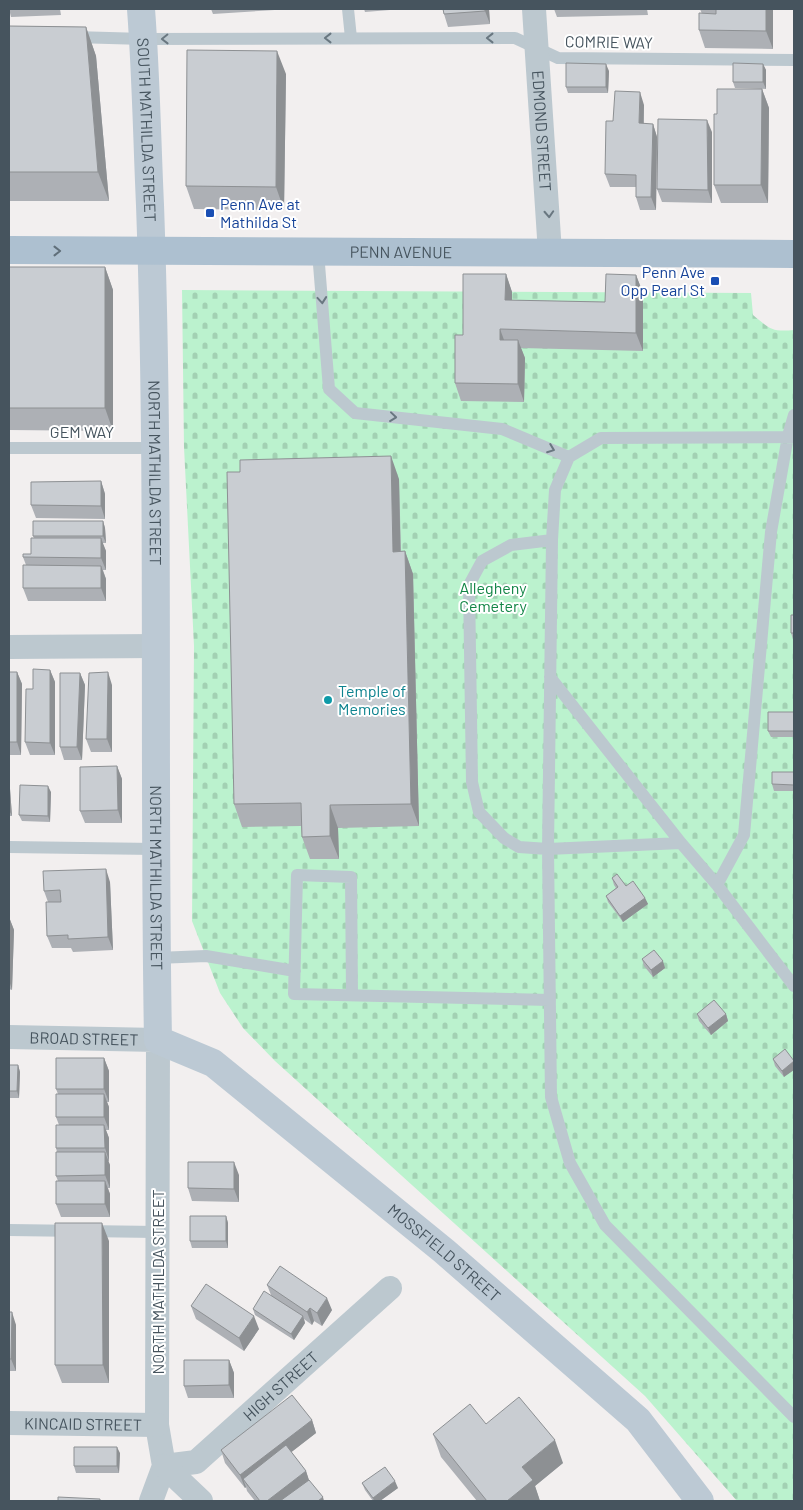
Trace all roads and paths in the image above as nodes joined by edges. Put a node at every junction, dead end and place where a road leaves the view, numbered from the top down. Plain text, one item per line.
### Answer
1 (141, 9) edge
2 (348, 9) edge
3 (534, 9) edge
4 (58, 37) edge
5 (350, 38) junction
6 (144, 39) junction
7 (537, 48) junction
8 (794, 60) edge
9 (9, 250) edge
10 (152, 250) junction
11 (318, 252) junction
12 (550, 253) junction
13 (794, 254) edge
14 (794, 415) edge
15 (791, 437) edge
16 (9, 448) edge
17 (156, 448) junction
18 (569, 457) junction
19 (552, 540) junction
20 (9, 646) edge
21 (157, 646) junction
22 (550, 677) junction
23 (681, 843) junction
24 (9, 847) edge
25 (155, 849) junction
26 (548, 849) junction
27 (717, 885) junction
28 (157, 958) junction
29 (295, 971) junction
30 (794, 986) edge
31 (352, 994) junction
32 (550, 1000) junction
33 (9, 1037) edge
34 (158, 1040) junction
35 (9, 1230) edge
36 (158, 1232) junction
37 (390, 1288) dead end
38 (794, 1417) edge
39 (9, 1424) edge
40 (157, 1425) junction
41 (164, 1466) junction
42 (151, 1501) edge
43 (201, 1501) edge
44 (700, 1501) edge

1 - 6 street, SOUTH MATHILDA STREET
2 - 5 lane
3 - 7 street, EDMOND STREET
4 - 6 lane, COMRIE WAY
5 -> 6 lane, COMRIE WAY
7 -> 5 lane, COMRIE WAY
6 - 10 street, SOUTH MATHILDA STREET
7 - 8 lane, COMRIE WAY
7 -> 12 street, EDMOND STREET
9 -> 10 main road, PENN AVENUE
10 - 11 main road, PENN AVENUE
10 - 17 street, NORTH MATHILDA STREET
11 - 12 main road, PENN AVENUE
11 -> 18 lane
12 - 13 main road, PENN AVENUE
14 - 15 lane
15 - 18 lane
15 - 27 lane
16 - 17 lane, GEM WAY
17 - 21 street, NORTH MATHILDA STREET
18 - 19 lane
19 - 22 lane
19 - 26 lane
20 - 21 street
21 - 25 street, NORTH MATHILDA STREET
22 - 23 lane
22 - 26 lane
23 - 26 lane
23 - 27 lane
24 - 25 lane
25 - 28 street, NORTH MATHILDA STREET
26 - 32 lane
27 - 30 lane
28 - 29 lane
28 - 34 street, NORTH MATHILDA STREET
29 - 31 lane
29 - 31 lane
31 - 32 lane
32 - 38 lane
33 - 34 street, BROAD STREET
34 - 36 street, NORTH MATHILDA STREET
34 - 44 street, MOSSFIELD STREET
35 - 36 lane
36 - 40 street, NORTH MATHILDA STREET
37 - 41 street, HIGH STREET
39 - 40 street, KINCAID STREET
40 - 41 street, NORTH MATHILDA STREET
41 - 42 street
41 - 43 street

